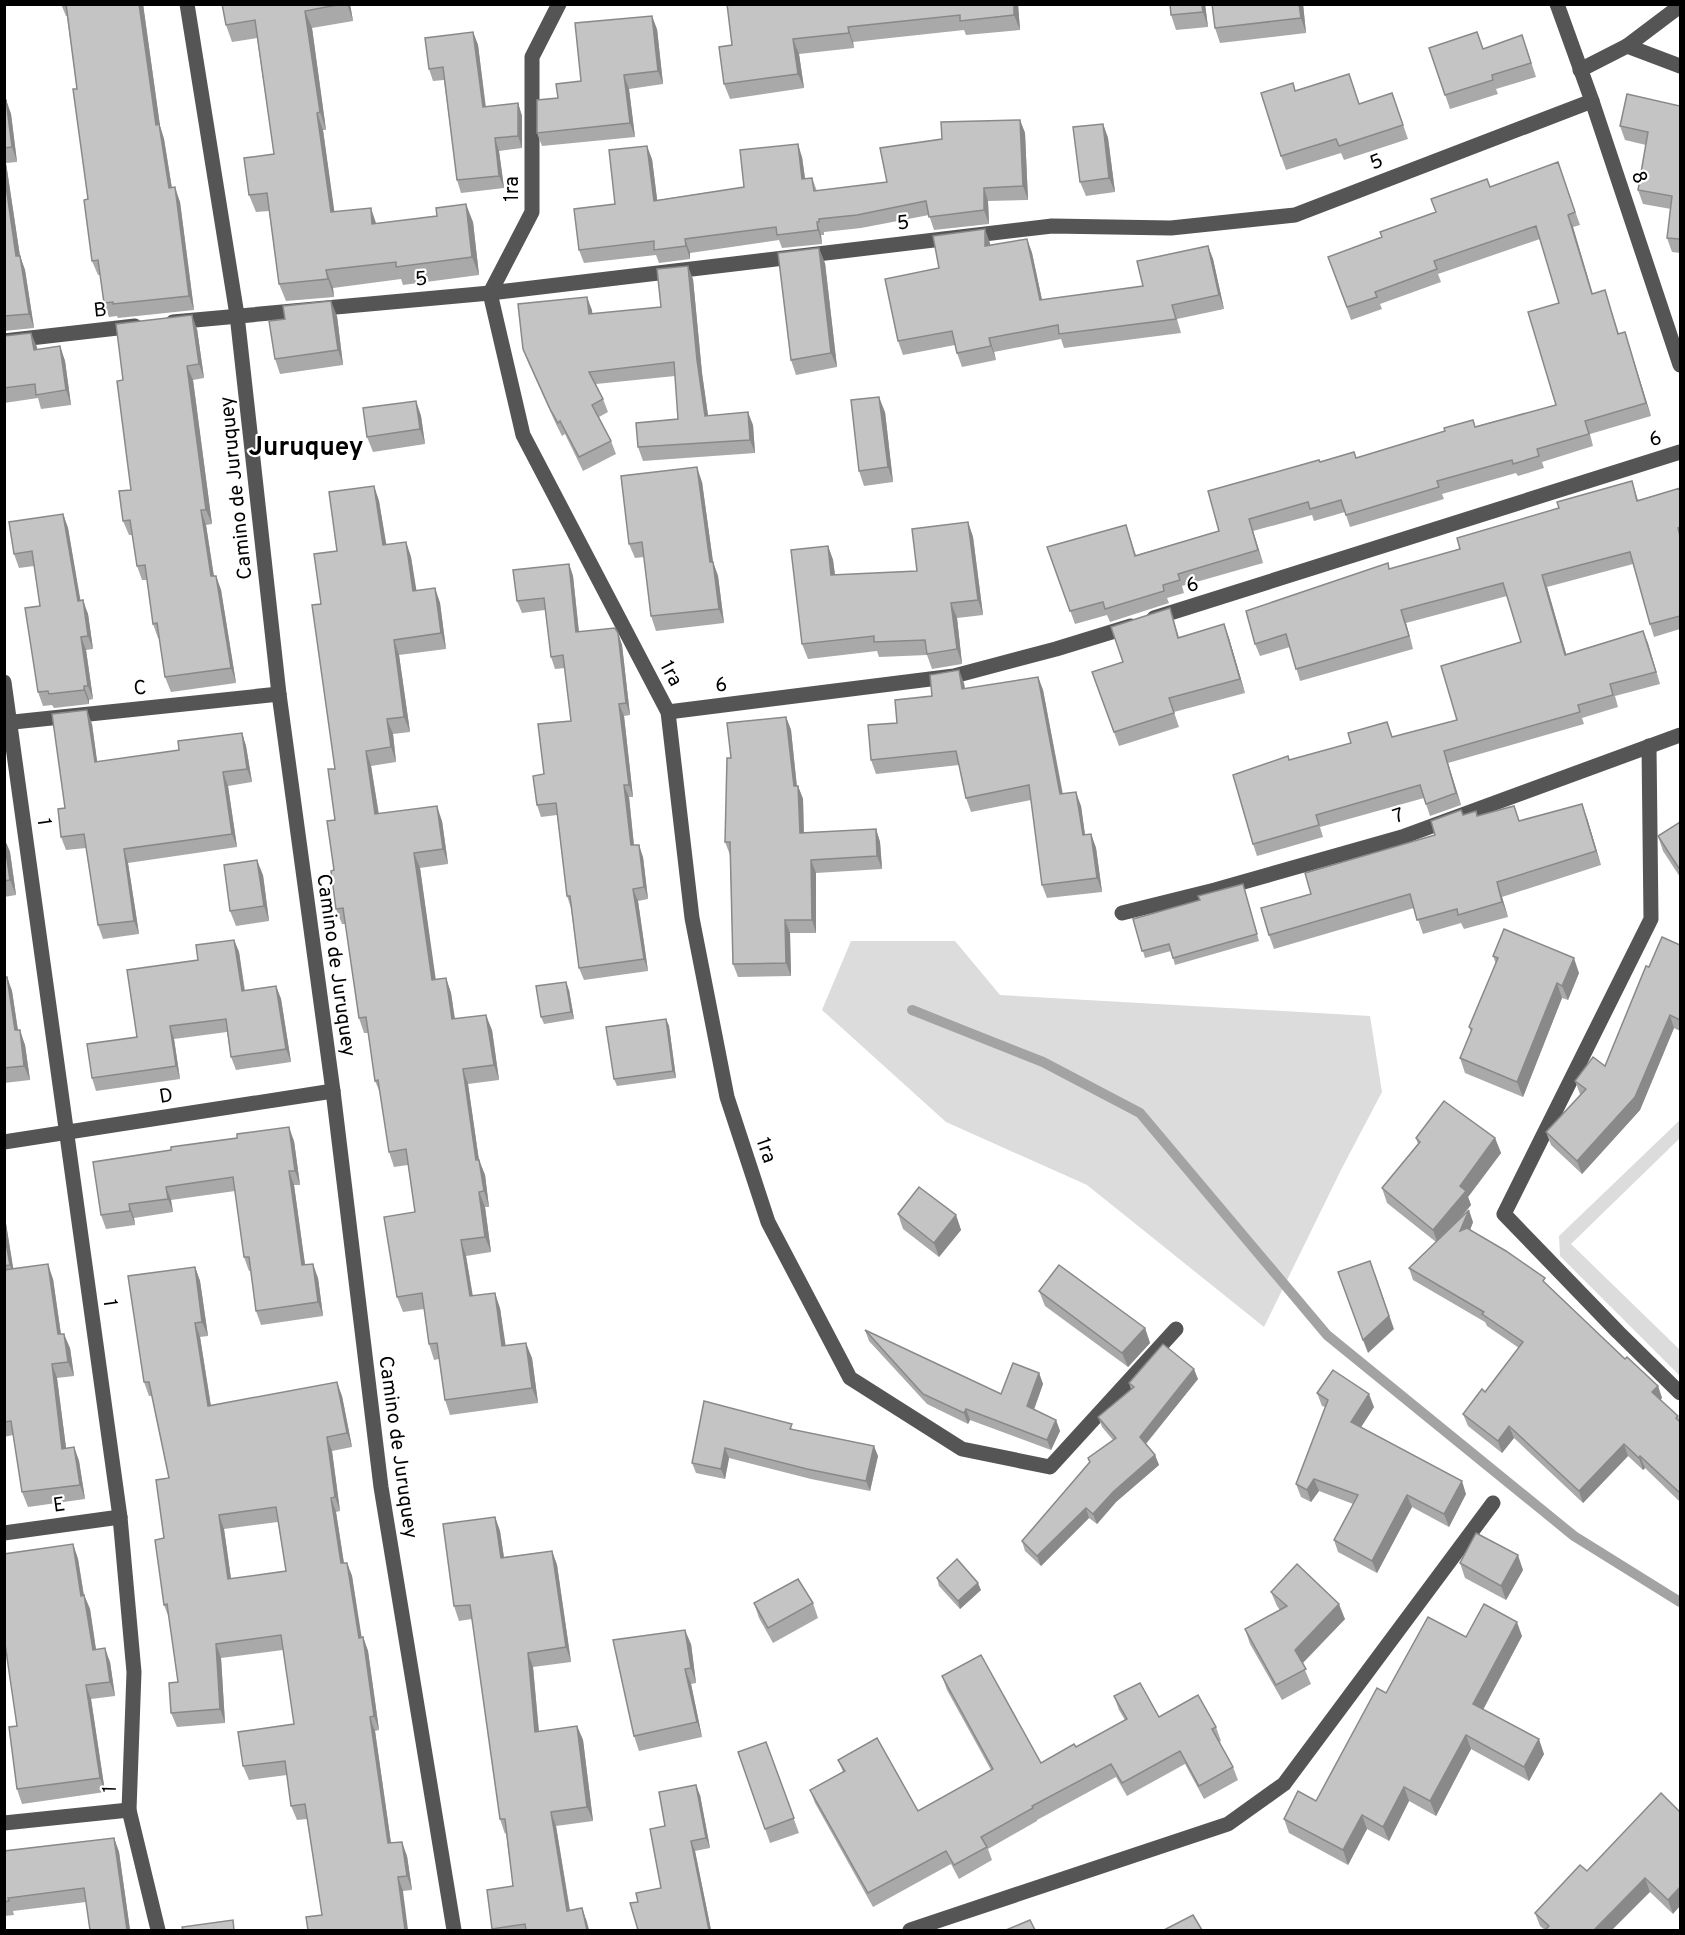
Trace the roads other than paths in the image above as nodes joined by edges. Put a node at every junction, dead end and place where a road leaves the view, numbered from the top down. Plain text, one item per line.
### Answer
1 (187, 4) edge
2 (559, 4) edge
3 (1557, 4) edge
4 (1680, 6) edge
5 (1627, 46) junction
6 (1680, 66) edge
7 (1580, 70) junction
8 (1592, 100) junction
9 (490, 293) junction
10 (237, 315) junction
11 (4, 341) edge
12 (1680, 365) edge
13 (1680, 452) edge
14 (4, 682) edge
15 (279, 694) junction
16 (668, 712) junction
17 (7, 722) edge
18 (1680, 735) edge
19 (1649, 746) junction
20 (1122, 913) dead end
21 (333, 1091) junction
22 (66, 1132) junction
23 (4, 1142) edge
24 (1176, 1329) dead end
25 (1680, 1393) edge
26 (1493, 1503) dead end
27 (120, 1517) junction
28 (4, 1533) edge
29 (129, 1810) junction
30 (4, 1823) edge
31 (158, 1930) edge
32 (454, 1930) edge
33 (910, 1930) edge

1 - 10 street, Camino de Juruquey
2 - 9 street, 1ra
3 - 7 street, 8
4 - 5 street
5 - 6 street
5 - 7 street
7 - 8 street, 8
8 - 9 street, 5
8 - 12 street, 8
9 - 10 street, 5
9 - 16 street, 1ra
10 - 11 street, B
10 - 15 street, Camino de Juruquey
13 - 16 street, 6
14 - 17 street, 1
15 - 17 street, C
15 - 21 street, Camino de Juruquey
16 - 24 street, 1ra
17 - 22 street, 1
18 - 19 street, 7
19 - 20 street, 7
19 - 25 street
21 - 22 street, D
21 - 32 street, Camino de Juruquey
22 - 23 street, D
22 - 27 street, 1
26 - 33 street
27 - 28 street, E
27 - 29 street, 1
29 - 30 street
29 - 31 street, 1

